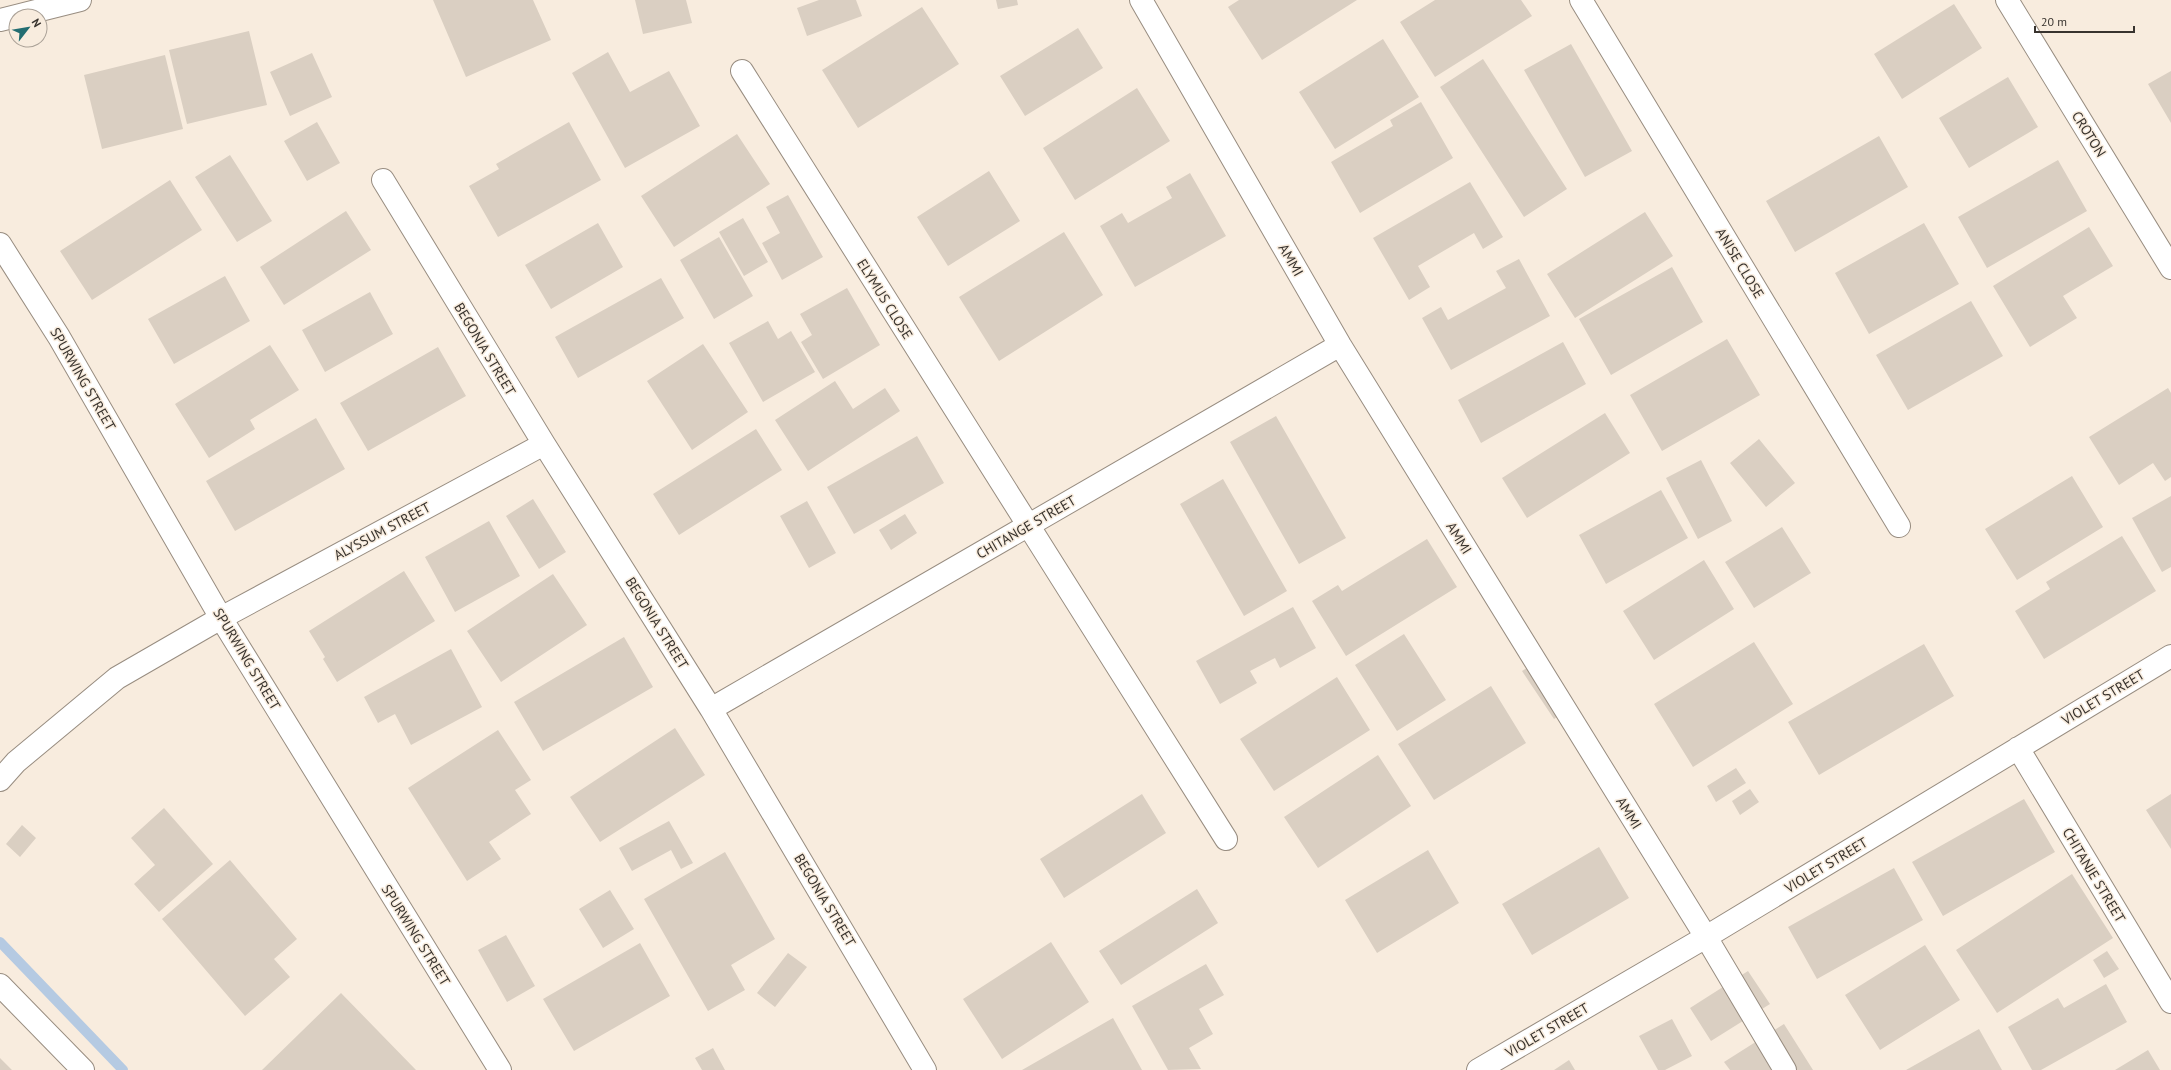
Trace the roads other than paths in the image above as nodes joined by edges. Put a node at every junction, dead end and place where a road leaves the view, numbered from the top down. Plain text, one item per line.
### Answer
1 (80, 0) edge
2 (1141, 0) edge
3 (1582, 0) edge
4 (2007, 0) edge
5 (0, 20) edge
6 (742, 71) dead end
7 (383, 180) dead end
8 (0, 244) edge
9 (2171, 268) edge
10 (1340, 345) junction
11 (544, 444) junction
12 (1028, 526) junction
13 (1899, 526) dead end
14 (221, 618) junction
15 (2171, 656) edge
16 (711, 708) junction
17 (2018, 748) junction
18 (0, 780) edge
19 (1226, 839) dead end
20 (1706, 937) junction
21 (0, 985) edge
22 (2171, 1002) edge
23 (83, 1070) edge
24 (500, 1070) edge
25 (926, 1070) edge
26 (1478, 1070) edge
27 (1786, 1070) edge

1 - 5 street
2 - 10 street, AMMI
3 - 13 street, ANISE CLOSE
4 - 9 street, CROTON
6 - 12 street, ELYMUS CLOSE
7 - 11 street, BEGONIA STREET
8 - 14 street, SPURWING STREET
10 - 12 street, CHITANGE STREET
10 - 20 street, AMMI
11 - 14 street, ALYSSUM STREET
11 - 16 street, BEGONIA STREET
12 - 16 street, CHITANGE STREET
12 - 19 street, ELYMUS CLOSE
14 - 18 street, ALYSSUM STREET
14 - 24 street, SPURWING STREET
15 - 17 street, VIOLET STREET
16 - 25 street, BEGONIA STREET
17 - 20 street, VIOLET STREET
17 - 22 street, CHITANJE STREET
20 - 26 street, VIOLET STREET
20 - 27 street, AMMI
21 - 23 street

